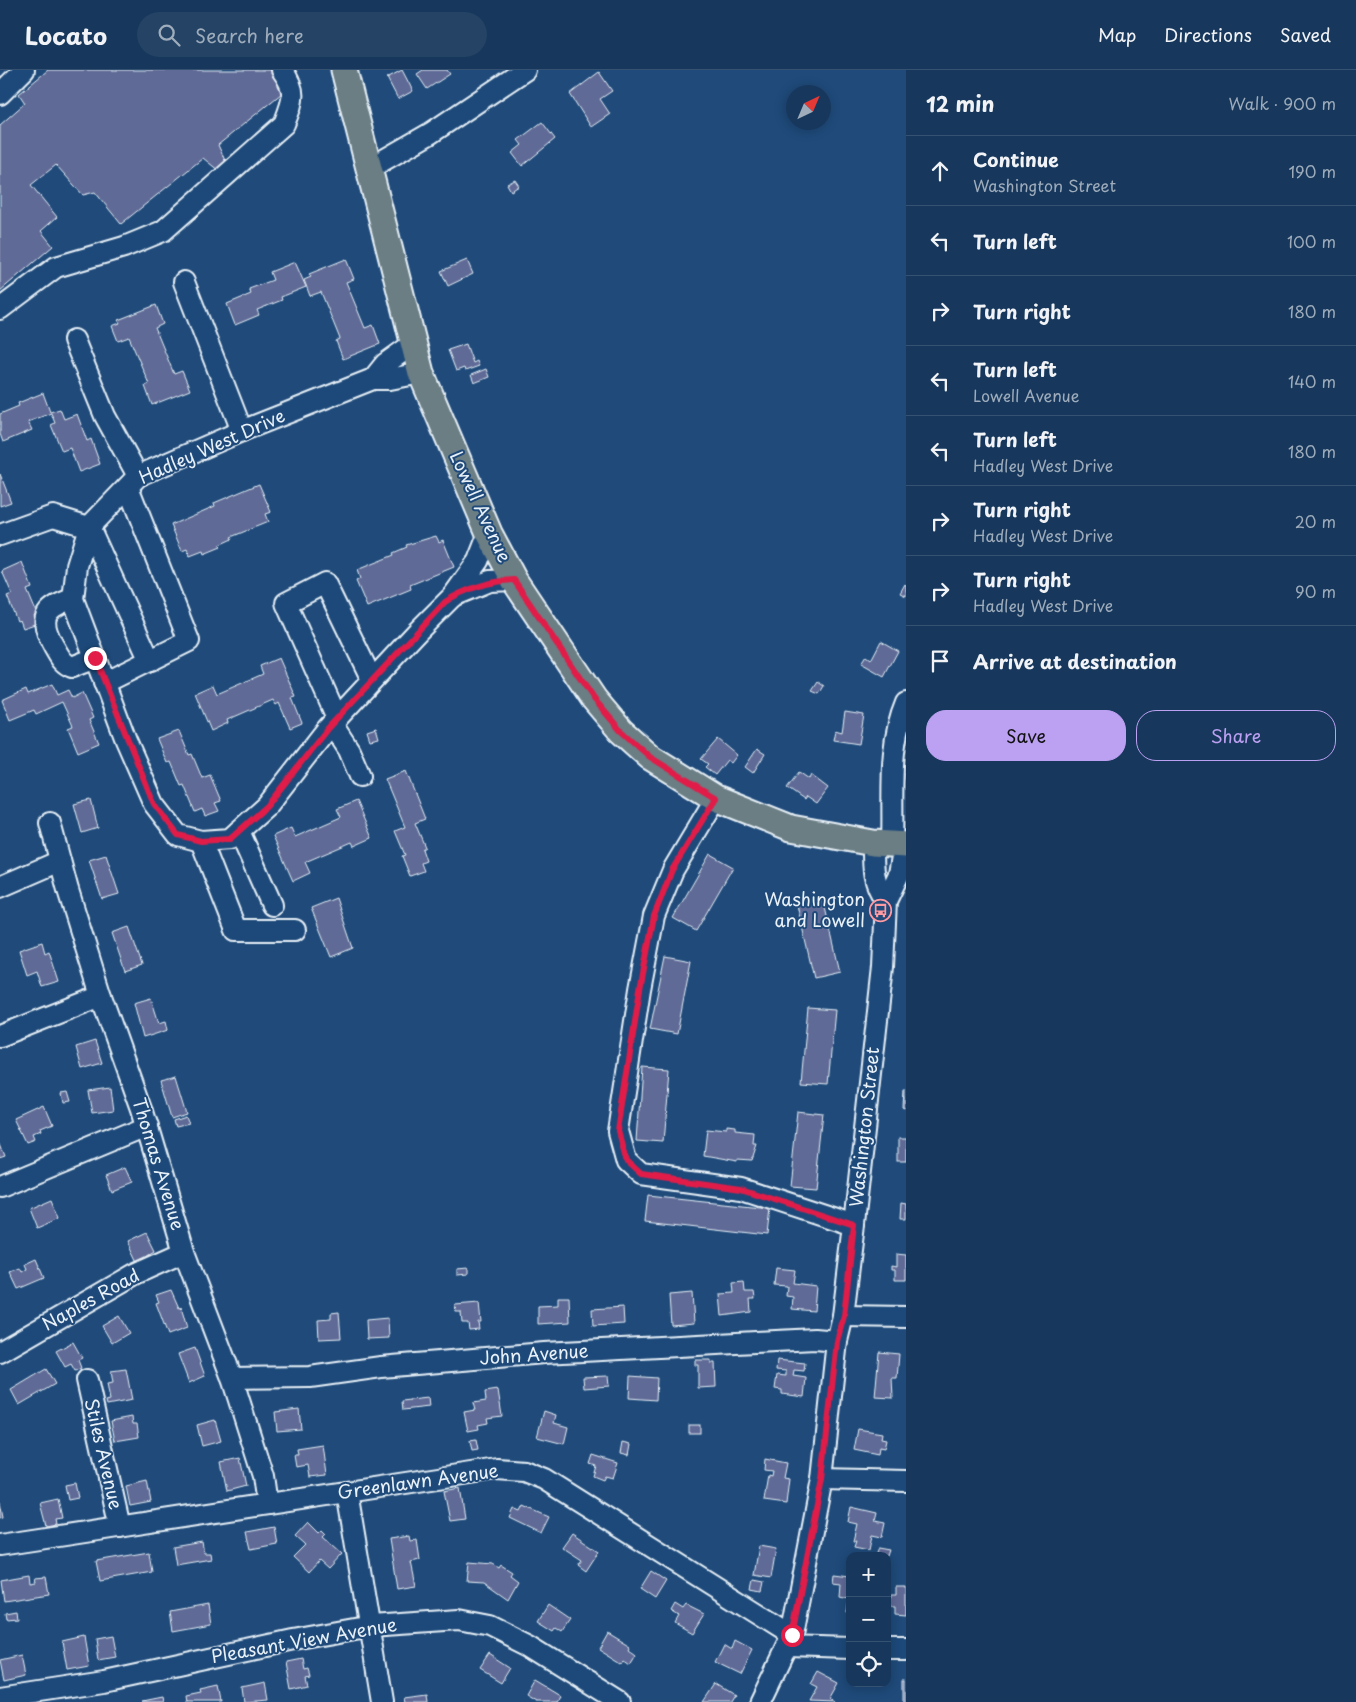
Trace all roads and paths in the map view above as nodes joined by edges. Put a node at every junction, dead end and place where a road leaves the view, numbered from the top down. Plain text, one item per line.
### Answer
1 (282, 70) edge
2 (344, 70) edge
3 (526, 70) edge
4 (370, 168) junction
5 (184, 282) dead end
6 (0, 309) edge
7 (74, 340) dead end
8 (413, 344) junction
9 (421, 373) junction
10 (374, 379) junction
11 (242, 431) junction
12 (133, 482) junction
13 (89, 527) junction
14 (489, 533) junction
15 (0, 535) edge
16 (514, 580) junction
17 (453, 596) junction
18 (73, 599) junction
19 (95, 658) junction
20 (150, 661) junction
21 (372, 680) junction
22 (104, 683) junction
23 (906, 703) edge
24 (334, 721) junction
25 (360, 776) dead end
26 (716, 798) junction
27 (50, 823) dead end
28 (239, 831) junction
29 (201, 841) junction
30 (894, 844) edge
31 (60, 861) junction
32 (0, 887) edge
33 (886, 901) junction
34 (272, 905) dead end
35 (295, 930) dead end
36 (101, 996) junction
37 (0, 1036) edge
38 (147, 1126) junction
39 (0, 1187) edge
40 (854, 1225) junction
41 (184, 1252) junction
42 (844, 1316) junction
43 (906, 1317) edge
44 (837, 1341) junction
45 (0, 1352) edge
46 (232, 1378) junction
47 (87, 1380) dead end
48 (822, 1479) junction
49 (906, 1481) edge
50 (346, 1492) junction
51 (266, 1504) junction
52 (120, 1527) junction
53 (0, 1545) edge
54 (371, 1626) junction
55 (790, 1641) junction
56 (846, 1648) edge
57 (891, 1650) edge
58 (906, 1650) edge
59 (0, 1697) edge
60 (382, 1702) edge
61 (620, 1702) edge
62 (760, 1702) edge

1 - 6 street
2 - 4 main road, Lowell Avenue
3 - 4 street
4 - 8 main road, Lowell Avenue
5 - 11 street
7 - 12 street
8 - 9 main road, Lowell Avenue
8 - 10 street, Hadley West Drive
9 - 10 street, Hadley West Drive
9 - 14 main road, Lowell Avenue
10 - 11 street, Hadley West Drive
11 - 12 street, Hadley West Drive
12 - 13 street, Hadley West Drive
12 - 20 street
13 - 15 street
13 - 18 street, Hadley West Drive
13 - 20 street
14 - 16 main road, Lowell Avenue
14 - 17 street, Hadley West Drive
16 - 17 street, Hadley West Drive
16 - 26 main road, Lowell Avenue
17 - 21 street, Hadley West Drive
18 - 19 street, Hadley West Drive
18 - 19 street
19 - 22 street, Hadley West Drive
20 - 22 street
21 - 24 street, Hadley West Drive
21 - 24 street
22 - 29 street, Hadley West Drive
23 - 30 street
24 - 25 street
24 - 28 street, Hadley West Drive
26 - 30 main road, Lowell Avenue
26 - 40 street
27 - 31 street, Thomas Avenue
28 - 29 street, Hadley West Drive
28 - 34 street
29 - 35 street
30 - 33 street, Washington Street
30 - 33 street, Washington Street
31 - 32 street
31 - 36 street, Thomas Avenue
33 - 40 street, Washington Street
36 - 37 street
36 - 38 street, Thomas Avenue
38 - 39 street
38 - 41 street, Thomas Avenue
40 - 42 street, Washington Street
41 - 45 street, Naples Road
41 - 46 street, Thomas Avenue
42 - 43 street
42 - 44 street, Washington Street
44 - 46 street, John Avenue
44 - 48 street, Washington Street
46 - 51 street, Thomas Avenue
47 - 52 street, Stiles Avenue
48 - 49 street
48 - 55 street, Washington Street
50 - 51 street, Greenlawn Avenue
50 - 54 street
50 - 55 street, Greenlawn Avenue
51 - 52 street, Greenlawn Avenue
52 - 53 street, Greenlawn Avenue
54 - 59 street, Pleasant View Avenue
54 - 60 street
54 - 61 street, Pleasant View Avenue
55 - 56 street
55 - 62 street, Washington Street
57 - 58 street

